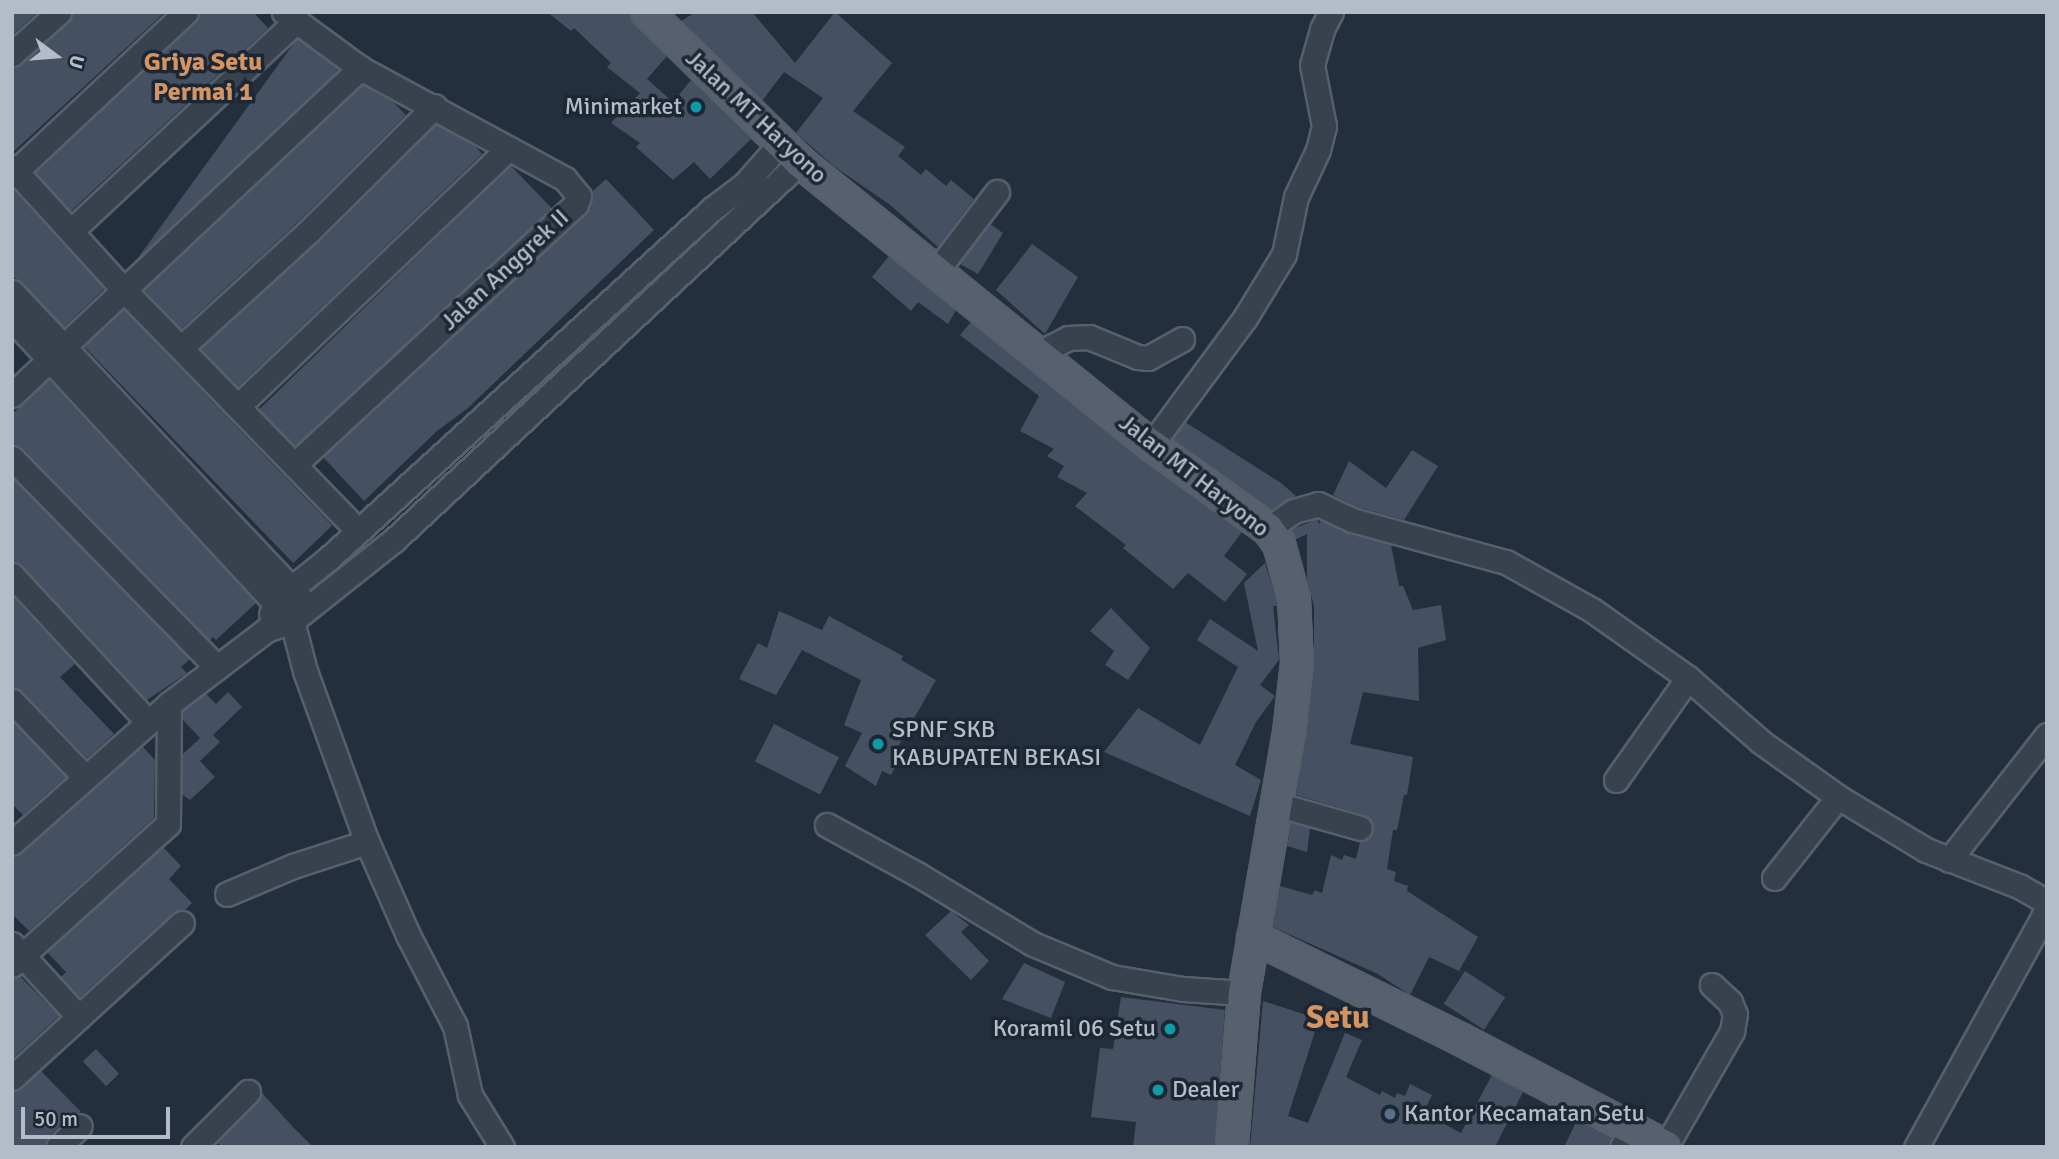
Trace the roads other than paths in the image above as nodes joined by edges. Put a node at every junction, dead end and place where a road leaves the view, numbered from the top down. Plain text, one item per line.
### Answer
1 (59, 12) edge
2 (186, 12) edge
3 (647, 12) edge
4 (1331, 12) edge
5 (291, 16) edge
6 (12, 54) edge
7 (360, 68) junction
8 (435, 106) junction
9 (507, 150) junction
10 (790, 153) junction
11 (14, 169) edge
12 (997, 192) dead end
13 (71, 231) junction
14 (935, 273) junction
15 (125, 291) junction
16 (12, 292) edge
17 (12, 319) edge
18 (1182, 340) dead end
19 (182, 347) junction
20 (58, 353) junction
21 (1039, 354) junction
22 (12, 395) edge
23 (238, 406) junction
24 (1151, 444) junction
25 (12, 458) edge
26 (294, 465) junction
27 (1268, 529) junction
28 (358, 531) junction
29 (12, 575) edge
30 (284, 594) junction
31 (300, 614) junction
32 (266, 630) junction
33 (217, 667) junction
34 (1688, 678) junction
35 (12, 701) edge
36 (169, 704) junction
37 (148, 722) junction
38 (2047, 735) edge
39 (85, 777) junction
40 (1616, 780) dead end
41 (1838, 797) junction
42 (1276, 804) junction
43 (827, 825) dead end
44 (1360, 828) dead end
45 (16, 832) edge
46 (367, 842) junction
47 (1949, 860) junction
48 (1774, 878) dead end
49 (227, 894) dead end
50 (182, 923) dead end
51 (1254, 937) junction
52 (16, 955) edge
53 (1712, 985) dead end
54 (1244, 993) junction
55 (79, 1017) junction
56 (12, 1078) edge
57 (248, 1092) dead end
58 (80, 1126) dead end
59 (1627, 1137) edge
60 (195, 1146) edge
61 (58, 1147) edge
62 (502, 1147) edge
63 (1232, 1147) edge
64 (1667, 1147) edge
65 (1916, 1147) edge

1 - 6 street
2 - 11 street
3 - 10 main road, Jalan MT Haryono
4 - 24 street
5 - 7 street, Jalan Anggrek II
5 - 13 street
7 - 8 street, Jalan Anggrek II
7 - 15 street
8 - 9 street, Jalan Anggrek II
8 - 19 street
9 - 23 street
9 - 26 street, Jalan Anggrek II
10 - 14 main road, Jalan MT Haryono
10 - 28 street
10 - 31 street
11 - 13 street
12 - 14 street
13 - 15 street
14 - 21 main road, Jalan MT Haryono
15 - 19 street
15 - 20 street
16 - 20 street
17 - 20 street
18 - 21 street
19 - 23 street
20 - 22 street
20 - 30 street
21 - 24 main road, Jalan MT Haryono
23 - 26 street
24 - 27 main road, Jalan MT Haryono
25 - 33 street
26 - 28 street
27 - 34 street
27 - 42 main road, Jalan MT Haryono
28 - 30 street
29 - 37 street
30 - 31 street
30 - 32 street
31 - 32 street
31 - 46 street
32 - 33 street
33 - 36 street
34 - 40 street
34 - 41 street
35 - 39 street
36 - 37 street
36 - 52 street
37 - 39 street
38 - 47 street
39 - 45 street
41 - 47 street
41 - 48 street
42 - 44 street
42 - 51 main road, Jalan MT Haryono
43 - 54 street
46 - 49 street
46 - 62 street
47 - 65 street
50 - 55 street
51 - 54 main road, Jalan MT Haryono
51 - 59 main road
52 - 55 street
53 - 64 street
54 - 63 main road, Jalan MT Haryono
55 - 56 street
57 - 60 street
58 - 61 street
59 - 64 main road

